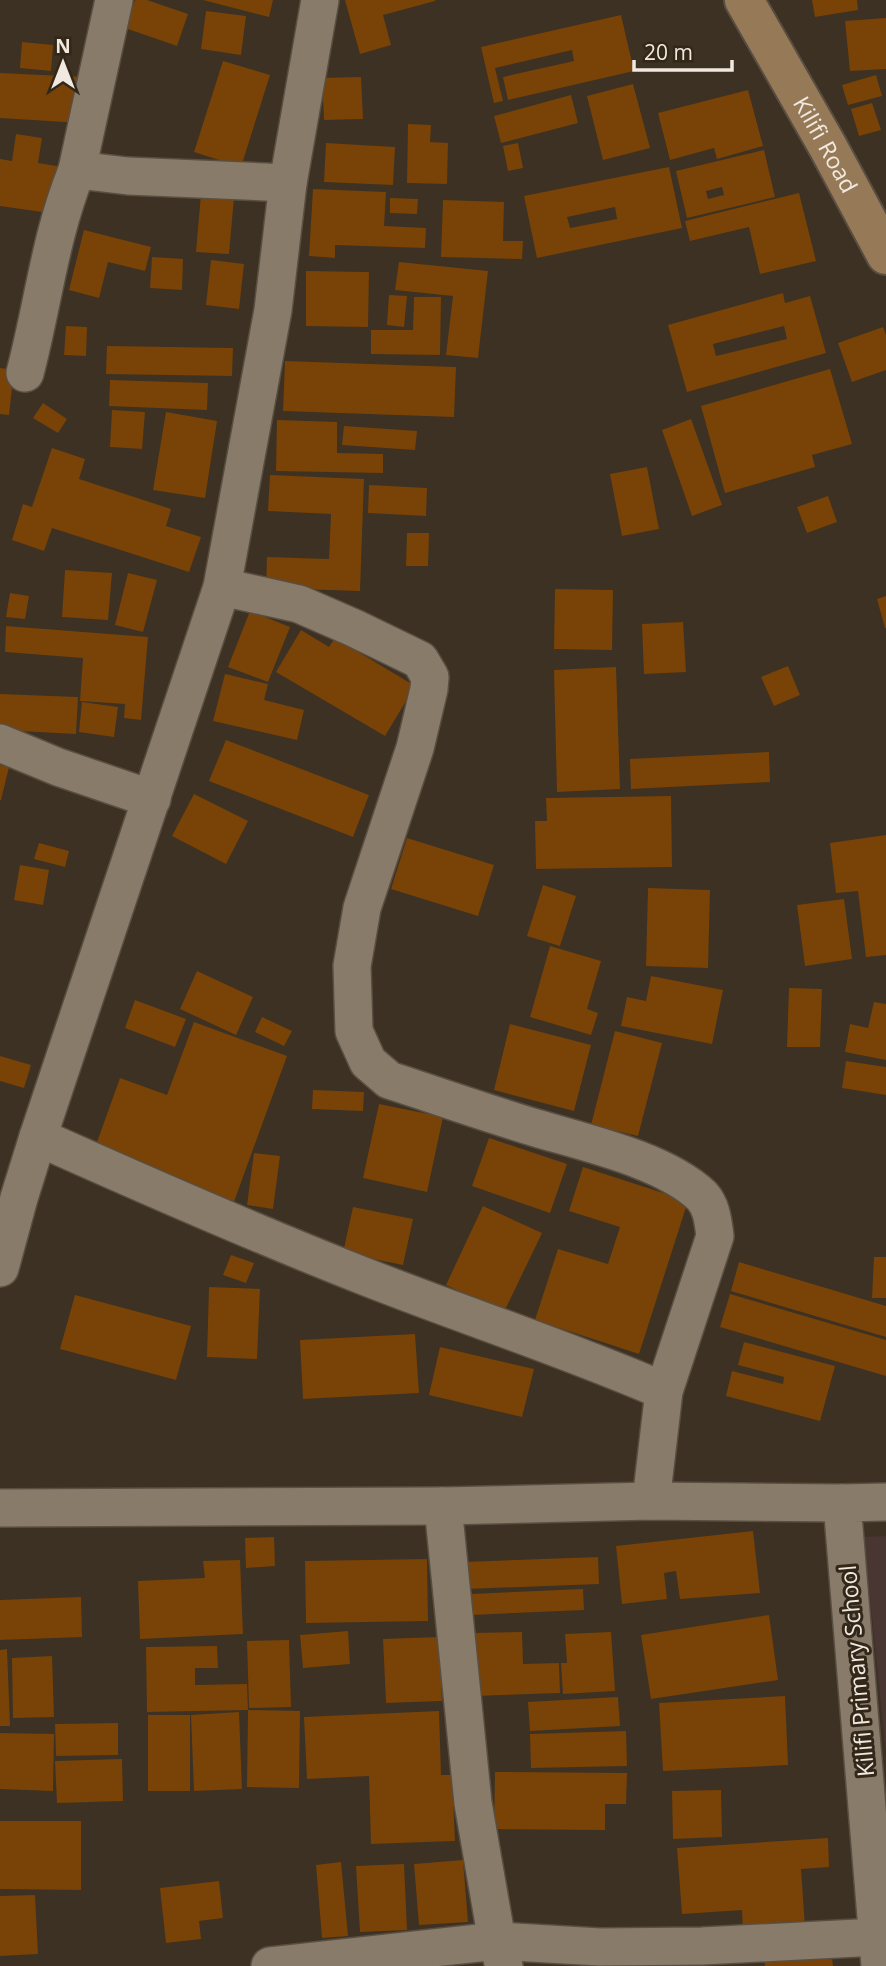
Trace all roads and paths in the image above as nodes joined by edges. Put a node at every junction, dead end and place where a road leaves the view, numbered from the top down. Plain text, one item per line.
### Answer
1 (114, 0) edge
2 (320, 0) edge
3 (744, 0) edge
4 (77, 170) junction
5 (288, 183) junction
6 (886, 255) edge
7 (25, 373) dead end
8 (222, 587) junction
9 (0, 743) edge
10 (152, 799) junction
11 (38, 1138) junction
12 (0, 1268) edge
13 (664, 1391) junction
14 (651, 1501) junction
15 (886, 1502) edge
16 (842, 1503) junction
17 (443, 1506) junction
18 (0, 1508) edge
19 (879, 1952) edge
20 (501, 1954) edge
21 (270, 1966) edge

1 - 4 street
2 - 5 street
3 - 6 street, Kilifi Road
4 - 5 street
4 - 7 street
5 - 8 street
8 - 10 street
8 - 13 street
9 - 10 street
10 - 11 street
11 - 12 street
11 - 13 street
13 - 14 street
14 - 16 street
14 - 17 street
15 - 16 street
16 - 19 street, Kilifi Primary School
17 - 18 street
17 - 20 street
19 - 20 street
20 - 21 street

